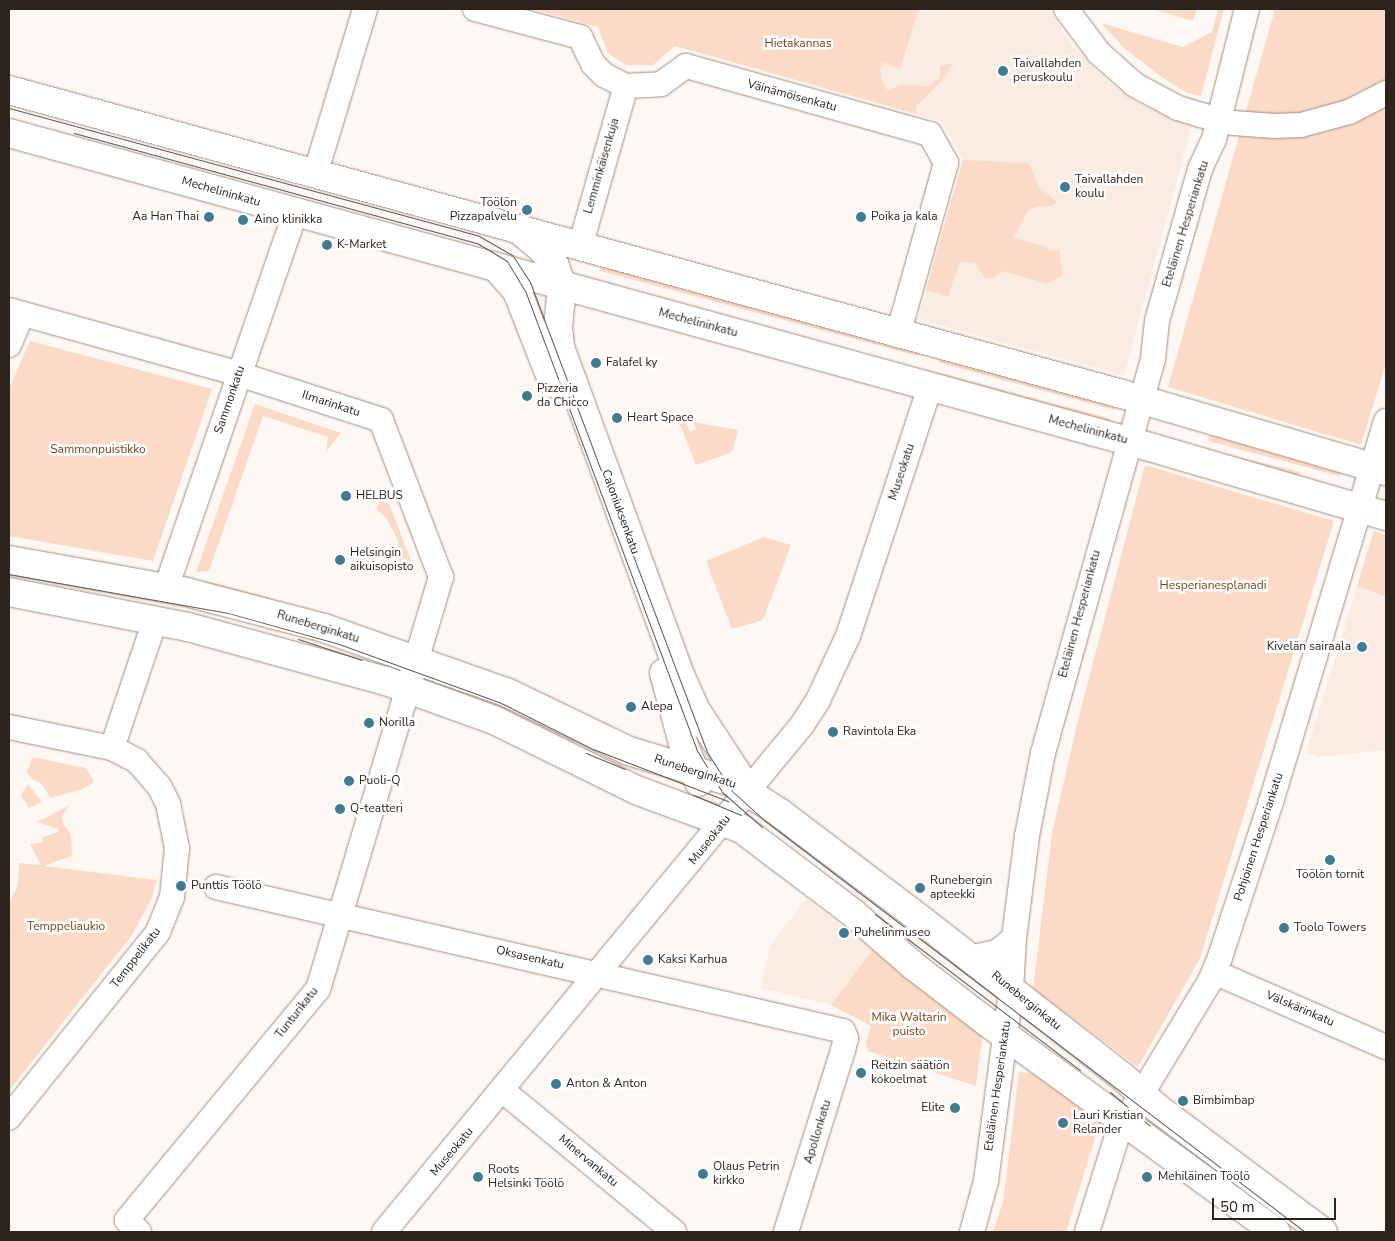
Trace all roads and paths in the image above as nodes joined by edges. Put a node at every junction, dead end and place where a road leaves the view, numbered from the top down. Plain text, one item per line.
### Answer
1 (365, 9) edge
2 (475, 9) edge
3 (1066, 9) edge
4 (1247, 9) edge
5 (626, 86) junction
6 (9, 90) edge
7 (1386, 92) edge
8 (1219, 120) junction
9 (9, 133) edge
10 (315, 175) junction
11 (295, 213) junction
12 (520, 230) junction
13 (580, 247) junction
14 (496, 267) junction
15 (562, 286) junction
16 (16, 312) edge
17 (898, 335) junction
18 (9, 345) edge
19 (239, 374) junction
20 (930, 387) junction
21 (1142, 400) junction
22 (1386, 421) edge
23 (1130, 442) junction
24 (1379, 469) edge
25 (1359, 508) junction
26 (1386, 516) edge
27 (9, 560) edge
28 (166, 588) junction
29 (9, 592) edge
30 (155, 620) junction
31 (416, 659) junction
32 (407, 688) junction
33 (9, 727) edge
34 (112, 748) junction
35 (692, 769) junction
36 (748, 791) junction
37 (724, 820) junction
38 (216, 886) dead end
39 (339, 915) junction
40 (1014, 938) junction
41 (970, 958) junction
42 (1214, 972) junction
43 (598, 973) junction
44 (1011, 990) junction
45 (843, 1031) joint
46 (1004, 1033) junction
47 (1386, 1047) edge
48 (502, 1090) junction
49 (1142, 1095) junction
50 (9, 1117) edge
51 (1126, 1120) junction
52 (139, 1232) edge
53 (384, 1232) edge
54 (674, 1232) edge
55 (786, 1232) edge
56 (972, 1232) edge
57 (1087, 1232) edge
58 (1276, 1232) edge
59 (1323, 1232) edge

1 - 10 street
2 - 5 street
3 - 8 street
4 - 8 street, Eteläinen Hesperiankatu
5 - 13 street, Lemminkäisenkuja
5 - 17 street, Väinämöisenkatu
6 - 10 main road
7 - 8 street
8 - 21 street, Eteläinen Hesperiankatu
9 - 11 main road, Mechelininkatu
10 - 12 main road
11 - 14 main road, Mechelininkatu
11 - 19 street, Sammonkatu
12 - 13 main road
12 - 15 main road, Caloniuksenkatu
13 - 17 main road
14 - 15 main road, Mechelininkatu
14 - 35 main road, Caloniuksenkatu
15 - 20 main road, Mechelininkatu
15 - 36 main road, Caloniuksenkatu
16 - 18 street
16 - 19 street, Ilmarinkatu
17 - 21 main road
19 - 28 street, Sammonkatu
19 - 31 street, Ilmarinkatu
20 - 23 main road, Mechelininkatu
20 - 36 street, Museokatu
21 - 23 street, Eteläinen Hesperiankatu
21 - 24 main road
22 - 24 street, Pohjoinen Hesperiankatu
23 - 25 main road, Mechelininkatu
23 - 40 street, Eteläinen Hesperiankatu
24 - 25 street, Pohjoinen Hesperiankatu
25 - 26 main road, Mechelininkatu
25 - 42 street, Pohjoinen Hesperiankatu
27 - 28 main road, Runeberginkatu
28 - 31 main road, Runeberginkatu
29 - 30 main road
30 - 32 main road
30 - 34 street
31 - 32 street, Ilmarinkatu
31 - 35 main road, Runeberginkatu
32 - 37 main road
32 - 39 street, Tunturikatu
33 - 34 street, Temppelikatu
34 - 50 street, Temppelikatu
35 - 36 main road, Runeberginkatu
35 - 37 main road, Caloniuksenkatu
36 - 37 street, Museokatu
36 - 41 main road, Runeberginkatu
37 - 43 street, Museokatu
37 - 46 main road
38 - 39 street, Oksasenkatu
39 - 43 street, Oksasenkatu
39 - 52 street, Tunturikatu
40 - 41 street
40 - 44 street, Eteläinen Hesperiankatu
41 - 44 main road, Runeberginkatu
42 - 47 street, Välskärinkatu
42 - 49 street, Pohjoinen Hesperiankatu
43 - 45 street, Oksasenkatu
43 - 48 street, Museokatu
44 - 46 street, Eteläinen Hesperiankatu
44 - 49 main road, Runeberginkatu
45 - 55 street, Apollonkatu
46 - 51 main road
46 - 56 street, Eteläinen Hesperiankatu
48 - 53 street, Museokatu
48 - 54 street, Minervankatu
49 - 51 street, Pohjoinen Hesperiankatu
49 - 59 main road, Runeberginkatu
51 - 57 street, Pohjoinen Hesperiankatu
51 - 58 main road

